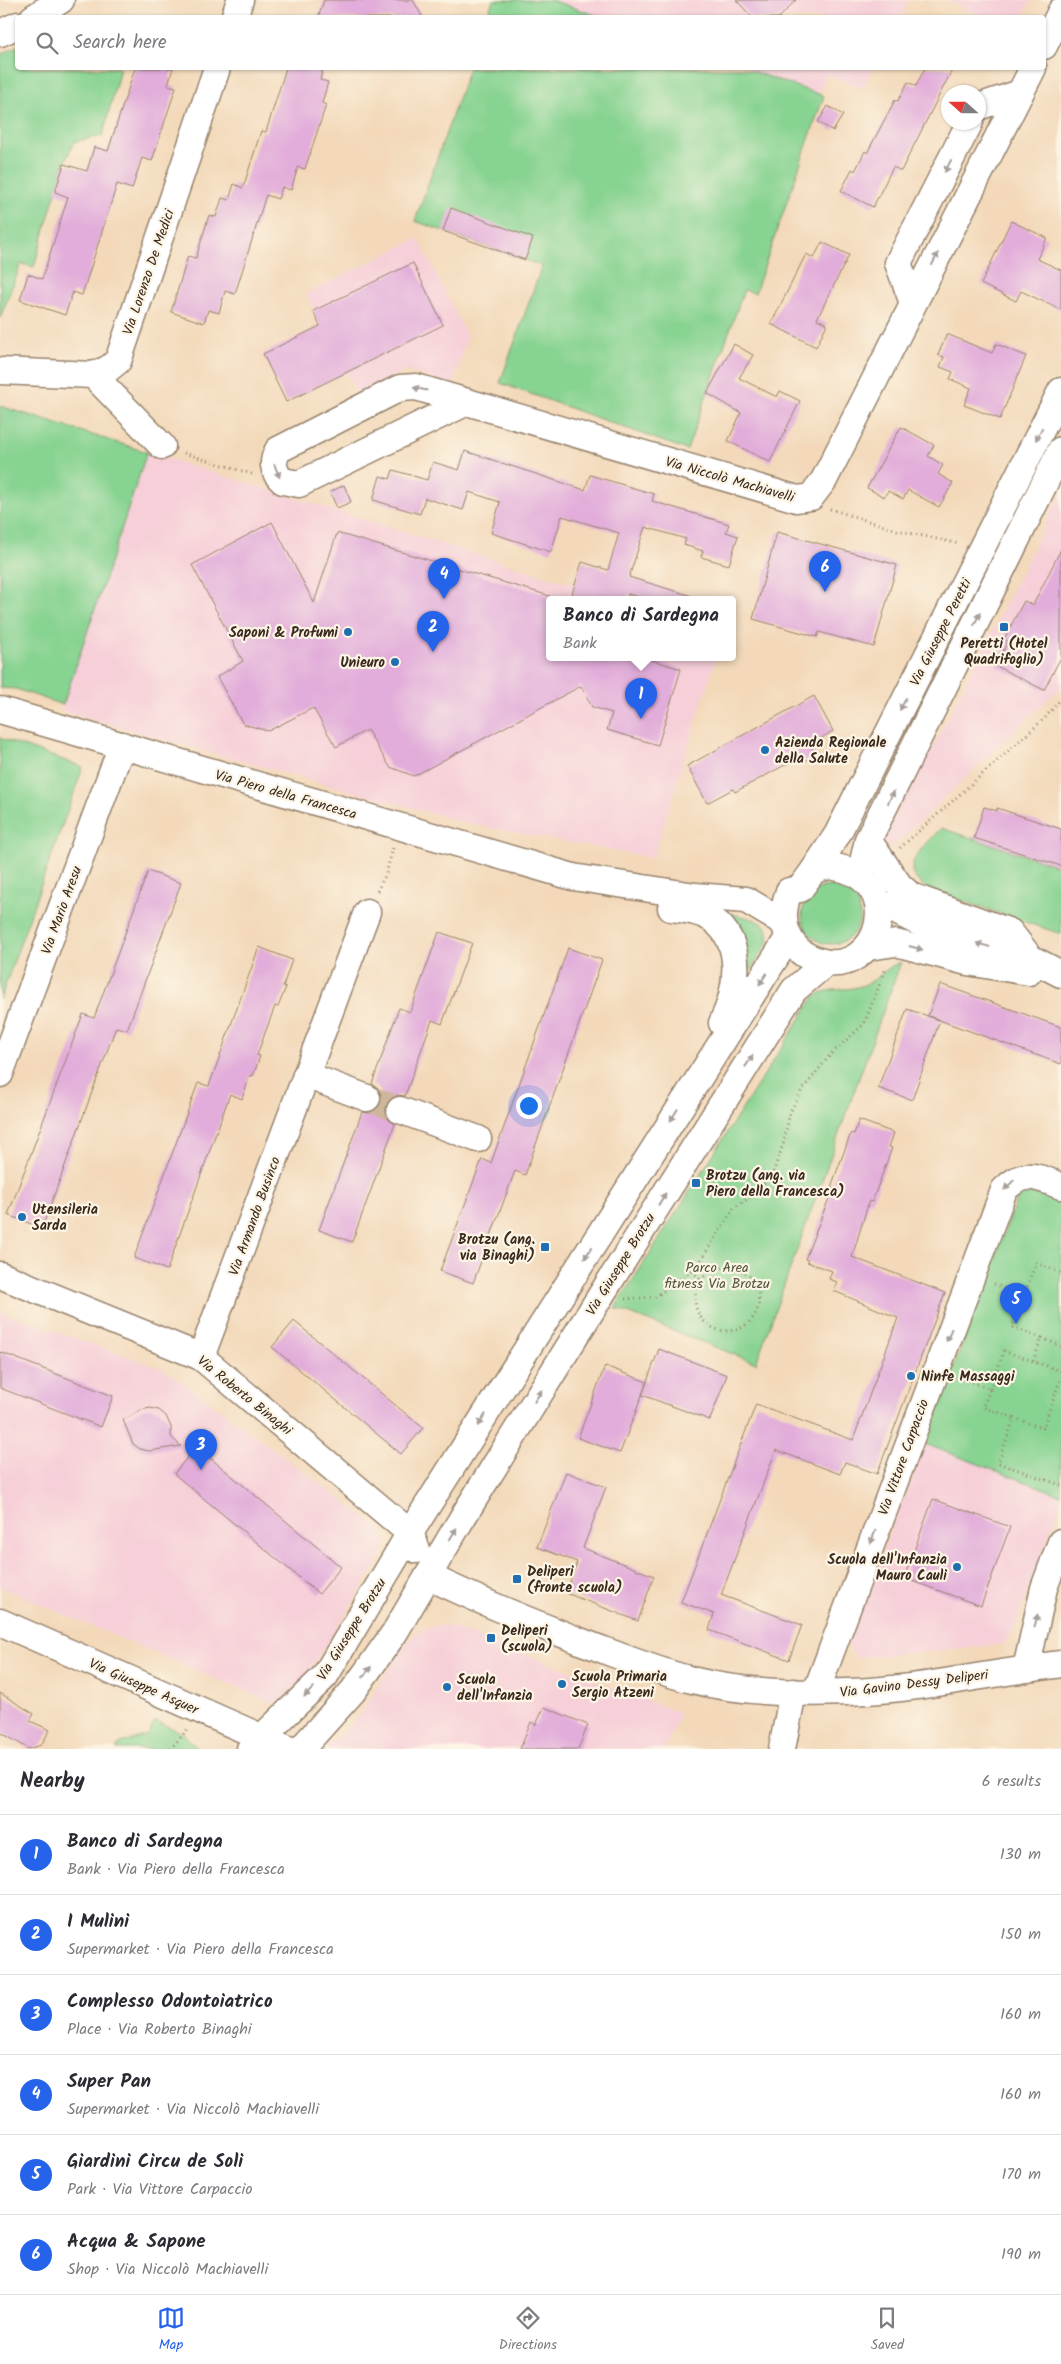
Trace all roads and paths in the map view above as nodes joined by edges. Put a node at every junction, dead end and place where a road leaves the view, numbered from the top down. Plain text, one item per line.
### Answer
1 (61, 0) edge
2 (1061, 10) edge
3 (38, 15) edge
4 (15, 26) edge
5 (0, 33) edge
6 (1046, 42) edge
7 (216, 70) edge
8 (1032, 70) edge
9 (1020, 93) junction
10 (986, 104) edge
11 (966, 130) edge
12 (913, 303) junction
13 (0, 371) edge
14 (93, 375) junction
15 (1061, 391) edge
16 (467, 402) junction
17 (162, 446) joint
18 (1061, 450) edge
19 (275, 470) junction
20 (797, 499) junction
21 (987, 540) junction
22 (1061, 699) edge
23 (0, 710) edge
24 (122, 746) junction
25 (400, 827) junction
26 (868, 840) junction
27 (883, 863) junction
28 (860, 876) junction
29 (573, 877) junction
30 (807, 879) junction
31 (695, 896) junction
32 (878, 902) junction
33 (367, 912) joint
34 (786, 930) junction
35 (727, 935) joint
36 (868, 946) junction
37 (1030, 958) junction
38 (826, 963) junction
39 (888, 963) dead end
40 (1061, 974) edge
41 (2, 1063) edge
42 (702, 1071) junction
43 (306, 1075) junction
44 (367, 1098) tunnel mouth
45 (400, 1110) tunnel mouth
46 (478, 1139) dead end
47 (1057, 1185) edge
48 (692, 1271) junction
49 (1061, 1273) edge
50 (0, 1275) edge
51 (701, 1280) junction
52 (992, 1284) dead end
53 (1024, 1296) junction
54 (618, 1297) dead end
55 (1042, 1338) junction
56 (1061, 1346) edge
57 (201, 1357) junction
58 (1033, 1360) junction
59 (1061, 1371) edge
60 (957, 1377) dead end
61 (1061, 1378) edge
62 (990, 1389) junction
63 (1014, 1418) junction
64 (1061, 1485) edge
65 (410, 1533) junction
66 (1061, 1542) edge
67 (428, 1576) junction
68 (0, 1622) edge
69 (1061, 1664) edge
70 (1026, 1669) junction
71 (804, 1692) junction
72 (255, 1743) edge
73 (288, 1749) edge
74 (301, 1749) edge
75 (782, 1749) edge

1 - 3 street
2 - 6 street
4 - 5 street
7 - 14 street, Via Lorenzo De Medici
8 - 9 street, Via Niccolò Machiavelli
9 - 10 street
12 -> 9 street, Via Niccolò Machiavelli
11 -> 12 street
12 - 20 street, Via Niccolò Machiavelli
13 - 14 street
14 - 17 street
15 -> 21 street, Via Giuseppe Peretti
19 -> 16 street
16 -> 19 street, Via Niccolò Machiavelli
16 - 20 street, Via Niccolò Machiavelli
17 - 19 path
26 -> 18 street, Via Giuseppe Peretti
20 - 21 path
21 -> 30 street, Via Giuseppe Peretti
22 - 27 path
23 - 24 street, Via Piero della Francesca
24 - 25 street, Via Piero della Francesca
24 - 41 street, Via Mario Aresu
25 - 29 street, Via Piero della Francesca
25 - 33 path
26 - 27 street
26 - 28 street, Via Giuseppe Peretti
27 - 37 street
28 - 30 street
28 - 32 street
29 - 31 street, Via Piero della Francesca
29 - 35 street, Via Piero della Francesca
30 - 31 street, Via Piero della Francesca
30 - 34 street
31 - 34 street, Via Piero della Francesca
32 - 36 street
37 -> 32 street
33 - 43 street, Via Armando Businco
34 - 38 street
34 -> 42 street, Via Giuseppe Brotzu
35 - 42 street, Via Giuseppe Brotzu
36 - 38 street
36 -> 40 street
37 - 40 street
67 -> 38 street, Via Giuseppe Brotzu
39 - 48 path
42 -> 65 street, Via Giuseppe Brotzu
43 - 44 street
43 - 57 street, Via Armando Businco
45 - 46 street
47 -> 71 street, Via Vittore Carpaccio
48 - 51 path
48 - 54 path
49 - 53 path
50 - 57 street, Via Roberto Binaghi
51 - 51 path
52 - 53 path
53 - 55 path
55 - 56 path
55 - 58 path
57 - 65 street, Via Roberto Binaghi
58 - 59 path
58 - 62 path
60 - 62 path
61 - 63 path
62 - 63 path
63 - 64 path
65 - 67 street
65 -> 72 street, Via Giuseppe Brotzu
70 -> 66 street
67 - 71 street, Via Gavino Dessy Deliperi
74 -> 67 street, Via Giuseppe Brotzu
68 - 72 street, Via Giuseppe Asquer
69 - 70 street, Via Gavino Dessy Deliperi
70 - 71 street, Via Gavino Dessy Deliperi
71 - 75 street, Via Vittore Carpaccio
72 - 73 street, Via Giuseppe Asquer

